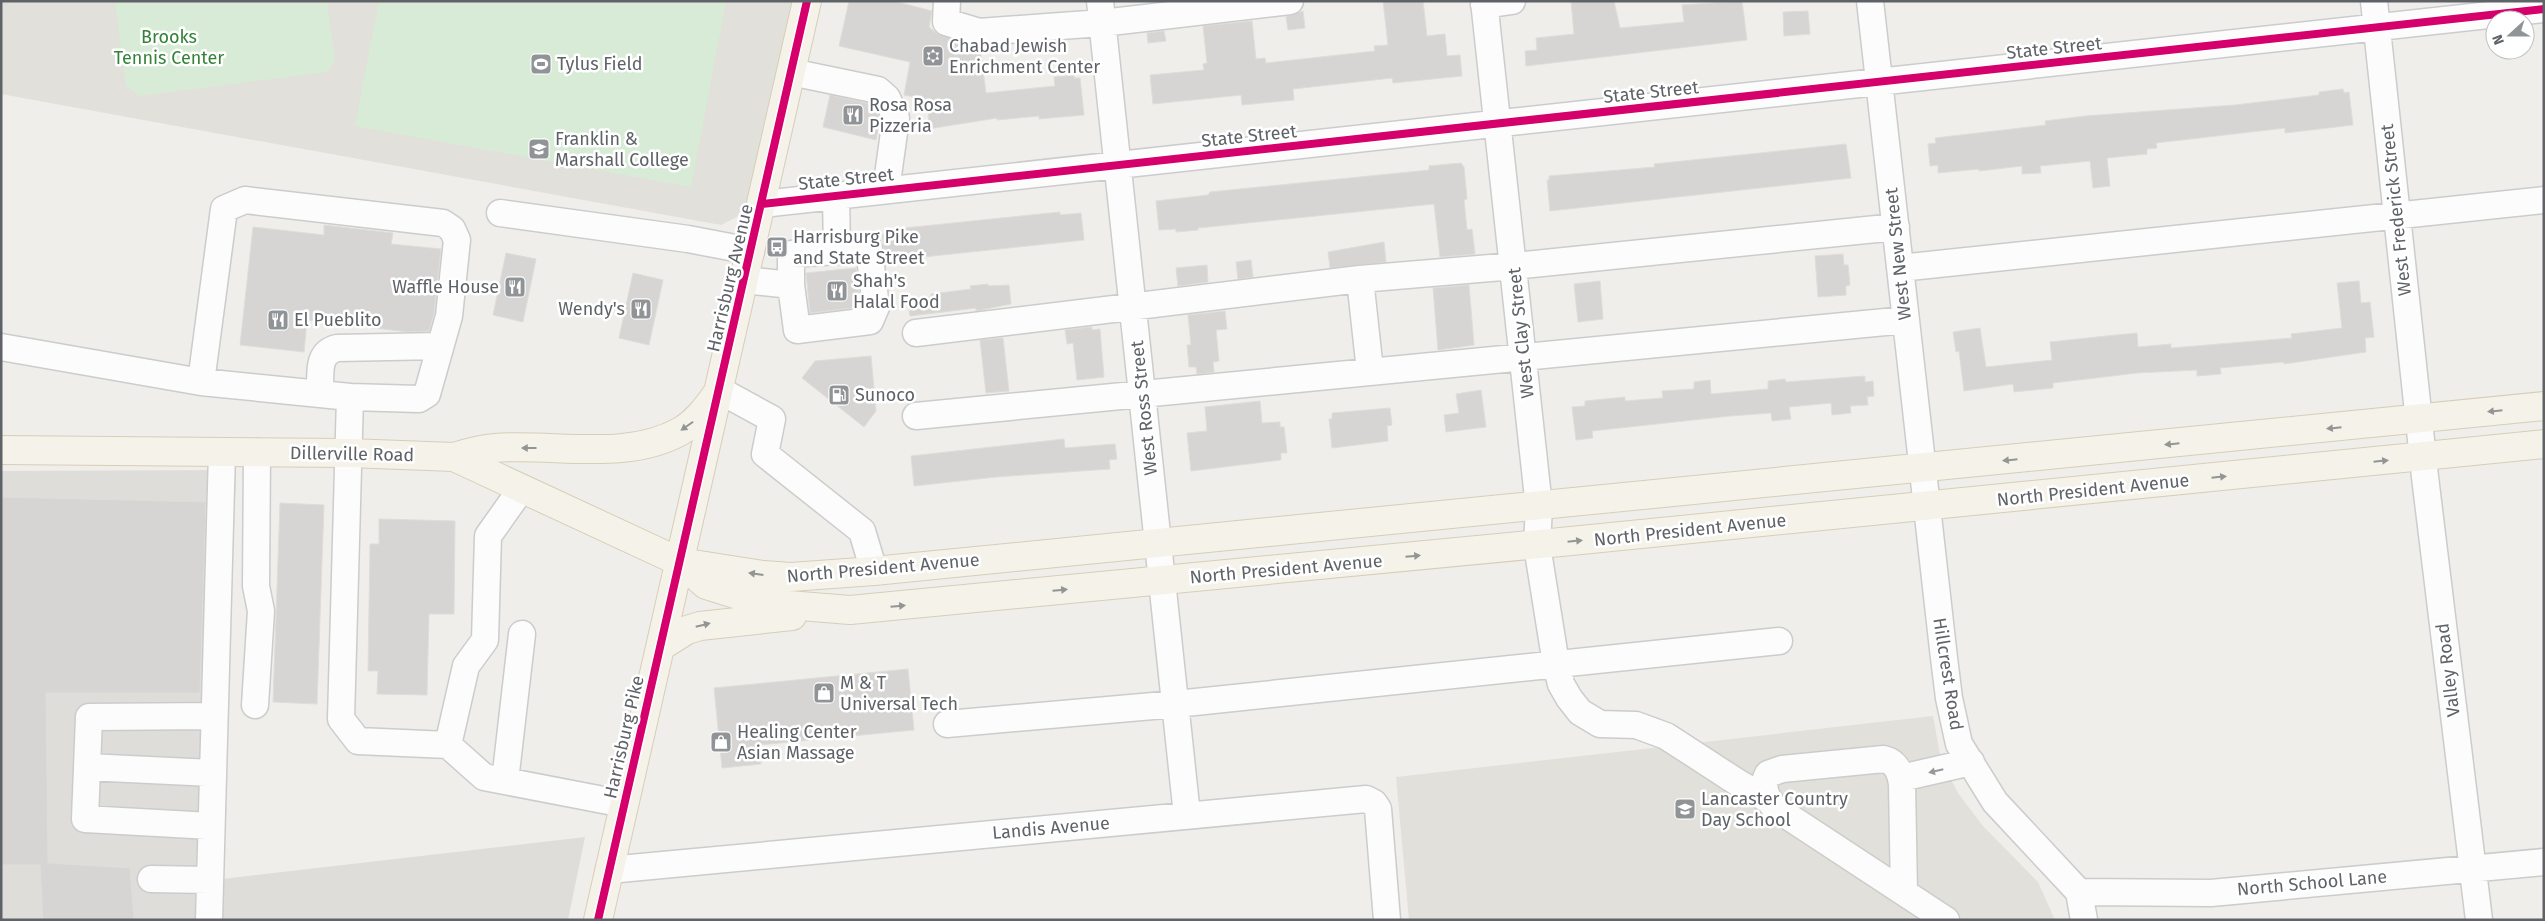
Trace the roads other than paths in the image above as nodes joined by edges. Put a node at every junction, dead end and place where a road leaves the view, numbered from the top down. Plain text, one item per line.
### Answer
1 (807, 1) edge
2 (947, 1) edge
3 (1290, 1) edge
4 (1512, 1) edge
5 (1870, 1) edge
6 (2374, 1) edge
7 (1484, 3) edge
8 (2544, 9) edge
9 (1101, 12) edge
10 (2376, 27) junction
11 (791, 72) junction
12 (1879, 82) junction
13 (1497, 123) junction
14 (1118, 165) junction
15 (886, 190) junction
16 (836, 196) junction
17 (2544, 200) edge
18 (762, 204) junction
19 (500, 213) dead end
20 (2397, 216) junction
21 (1896, 227) junction
22 (751, 251) junction
23 (837, 251) junction
24 (1514, 266) junction
25 (1900, 268) junction
26 (1360, 279) junction
27 (744, 280) junction
28 (791, 284) junction
29 (1134, 307) junction
30 (1906, 320) junction
31 (916, 333) dead end
32 (440, 346) junction
33 (1, 347) edge
34 (1524, 356) junction
35 (1370, 371) junction
36 (201, 382) junction
37 (719, 390) junction
38 (1144, 393) junction
39 (320, 394) junction
40 (350, 397) junction
41 (2544, 406) edge
42 (916, 416) dead end
43 (2419, 420) junction
44 (2544, 444) edge
45 (1, 450) edge
46 (222, 452) junction
47 (257, 452) junction
48 (348, 453) junction
49 (454, 457) junction
50 (2423, 457) junction
51 (1922, 469) junction
52 (522, 488) junction
53 (1927, 506) junction
54 (1539, 507) junction
55 (1158, 543) junction
56 (1537, 545) junction
57 (680, 562) junction
58 (874, 571) junction
59 (1162, 580) junction
60 (850, 610) junction
61 (522, 634) dead end
62 (1779, 641) dead end
63 (660, 647) junction
64 (1556, 664) junction
65 (1176, 704) junction
66 (255, 705) dead end
67 (214, 716) junction
68 (947, 724) dead end
69 (448, 745) junction
70 (1971, 762) junction
71 (87, 766) junction
72 (212, 773) junction
73 (1901, 778) junction
74 (505, 781) junction
75 (1769, 800) junction
76 (624, 804) junction
77 (1188, 816) junction
78 (211, 826) junction
79 (2544, 862) edge
80 (2472, 868) junction
81 (610, 870) junction
82 (150, 879) dead end
83 (209, 880) junction
84 (1904, 892) junction
85 (2079, 892) junction
86 (209, 920) edge
87 (598, 920) edge
88 (1387, 920) edge
89 (1946, 920) edge
90 (2084, 920) edge
91 (2479, 920) edge

1 - 11 main road, Harrisburg Avenue
2 - 9 street
3 - 9 street
4 - 7 street
5 - 12 street, West New Street
6 - 10 street, West Frederick Street
7 - 13 street, West Clay Street
8 - 10 street, State Street
9 - 14 street, West Ross Street
10 - 12 street, State Street
10 - 20 street, West Frederick Street
11 - 15 street
11 - 18 main road, Harrisburg Avenue
12 - 13 street, State Street
12 - 21 street, West New Street
13 - 14 street, State Street
13 - 24 street, West Clay Street
14 - 15 street, State Street
14 - 29 street, West Ross Street
15 - 16 street, State Street
16 - 18 street, State Street
16 - 23 street
17 - 20 street
18 - 22 main road, Harrisburg Avenue
19 - 22 street
20 - 25 street
20 - 43 street, West Frederick Street
21 - 24 street
21 - 25 street, West New Street
22 - 27 main road, Harrisburg Avenue
23 - 28 street
23 - 28 street
24 - 26 street
24 - 34 street, West Clay Street
25 - 30 street, West New Street
26 - 29 street
26 - 35 street
27 - 28 street
27 - 37 main road, Harrisburg Avenue
29 - 31 street
29 - 38 street, West Ross Street
30 - 34 street
30 - 51 street, West New Street
32 - 36 street
32 - 39 street
32 - 40 street
33 - 36 street
34 - 35 street
34 - 54 street, West Clay Street
35 - 38 street
36 - 39 street
37 -> 49 main road
37 - 57 main road, Harrisburg Avenue
37 - 58 street
38 - 42 street
38 - 55 street, West Ross Street
39 - 40 street
40 - 48 street
41 -> 43 main road, North President Avenue
43 - 50 street, Valley Road
43 -> 51 main road, North President Avenue
44 - 50 main road, North President Avenue
45 - 46 main road, Dillerville Road
46 - 47 main road, Dillerville Road
46 - 67 street
47 - 48 main road, Dillerville Road
47 - 66 street
48 - 49 main road, Dillerville Road
48 - 69 street
49 - 52 main road, Dillerville Road
53 -> 50 main road, North President Avenue
50 - 80 street, Valley Road
51 - 53 street, West New Street
51 - 54 main road, North President Avenue
52 - 57 main road, Dillerville Road
52 - 69 street
56 -> 53 main road, North President Avenue
53 - 70 street, Hillcrest Road
54 - 55 main road, North President Avenue
54 - 56 street, West Clay Street
55 - 58 main road, North President Avenue
55 - 59 street, West Ross Street
59 -> 56 main road, North President Avenue
56 - 64 street, West Clay Street
58 -> 57 main road, North President Avenue
57 - 60 main road, North President Avenue
57 - 63 main road, Harrisburg Pike
60 -> 59 main road, North President Avenue
59 - 65 street, West Ross Street
63 -> 60 main road
61 - 74 street
62 - 64 street
63 - 76 main road, Harrisburg Pike
64 - 65 street
64 - 75 street, West Clay Street
65 - 68 street
65 - 77 street, West Ross Street
67 - 71 street
67 - 72 street
69 - 74 street
70 -> 73 street
70 - 85 street, Hillcrest Road
71 - 72 street
71 - 78 street
72 - 78 street
73 - 75 street
73 - 84 street
74 - 76 street
75 - 84 street, West Clay Street
76 - 81 main road, Harrisburg Pike
77 - 81 street, Landis Avenue
77 - 88 street, Landis Avenue
78 - 83 street
79 - 80 street, North School Lane
80 - 85 street, North School Lane
80 - 91 street, Valley Road
81 - 87 main road, Harrisburg Pike
82 - 83 street
83 - 86 street
84 - 89 street, West Clay Street
85 - 90 street

